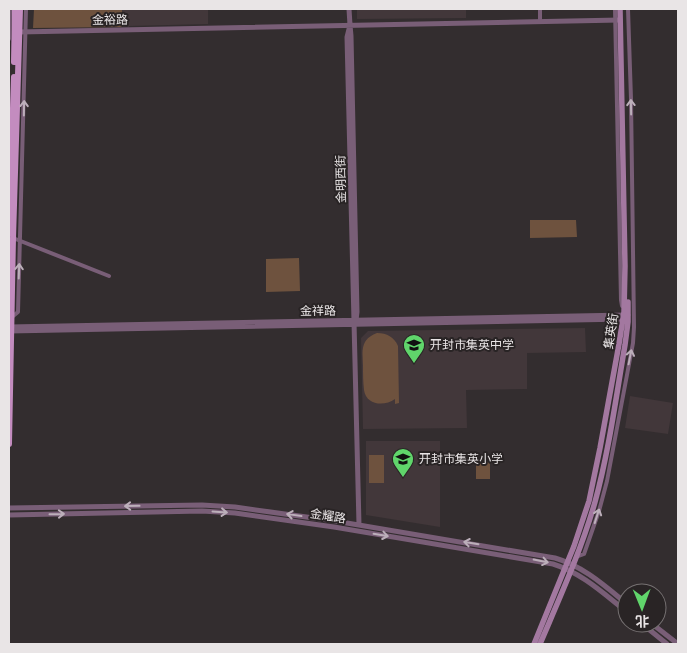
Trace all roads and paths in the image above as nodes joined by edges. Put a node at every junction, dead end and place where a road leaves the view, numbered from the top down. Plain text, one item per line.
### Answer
1 (10, 9) edge
2 (15, 9) edge
3 (20, 9) edge
4 (26, 9) edge
5 (349, 9) edge
6 (540, 9) edge
7 (615, 9) edge
8 (622, 9) edge
9 (628, 9) edge
10 (618, 20) junction
11 (540, 22) junction
12 (350, 26) junction
13 (23, 32) junction
14 (9, 39) edge
15 (10, 235) edge
16 (20, 241) junction
17 (109, 276) dead end
18 (12, 317) junction
19 (626, 317) junction
20 (355, 322) junction
21 (10, 329) edge
22 (9, 444) edge
23 (9, 508) edge
24 (9, 515) edge
25 (359, 525) junction
26 (576, 557) junction
27 (569, 566) junction
28 (617, 596) edge
29 (617, 604) edge
30 (653, 633) edge
31 (664, 633) edge
32 (534, 644) edge
33 (540, 644) edge
34 (667, 644) edge
35 (678, 644) edge

1 - 14 street
2 - 15 main road
3 - 13 main road
4 - 13 street
5 - 12 street, 金明西街
6 - 11 street
7 - 10 street
8 - 10 main road, 集英街
8 - 19 main road, 集英街
26 -> 9 street
10 - 11 street, 金裕路
10 - 19 main road, 集英街
11 - 12 street, 金裕路
12 - 13 street, 金裕路
12 - 20 street, 金明西街
13 - 15 main road
16 -> 13 street
15 - 16 street
15 - 18 main road
16 - 17 street
18 -> 16 street
18 - 21 main road
19 - 20 street, 金祥路
19 - 26 main road, 集英街
19 - 27 main road, 集英街
20 - 21 street, 金祥路
20 - 25 street, 金明西街
21 - 22 main road
25 -> 23 street, 金耀路
24 -> 27 street, 金耀路
27 -> 25 street, 金耀路
26 - 27 main road, 集英街
27 - 28 street, 金耀路
27 - 29 street, 金耀路
27 - 32 main road, 集英街
27 - 33 main road, 集英街
30 - 34 street
31 - 35 street

